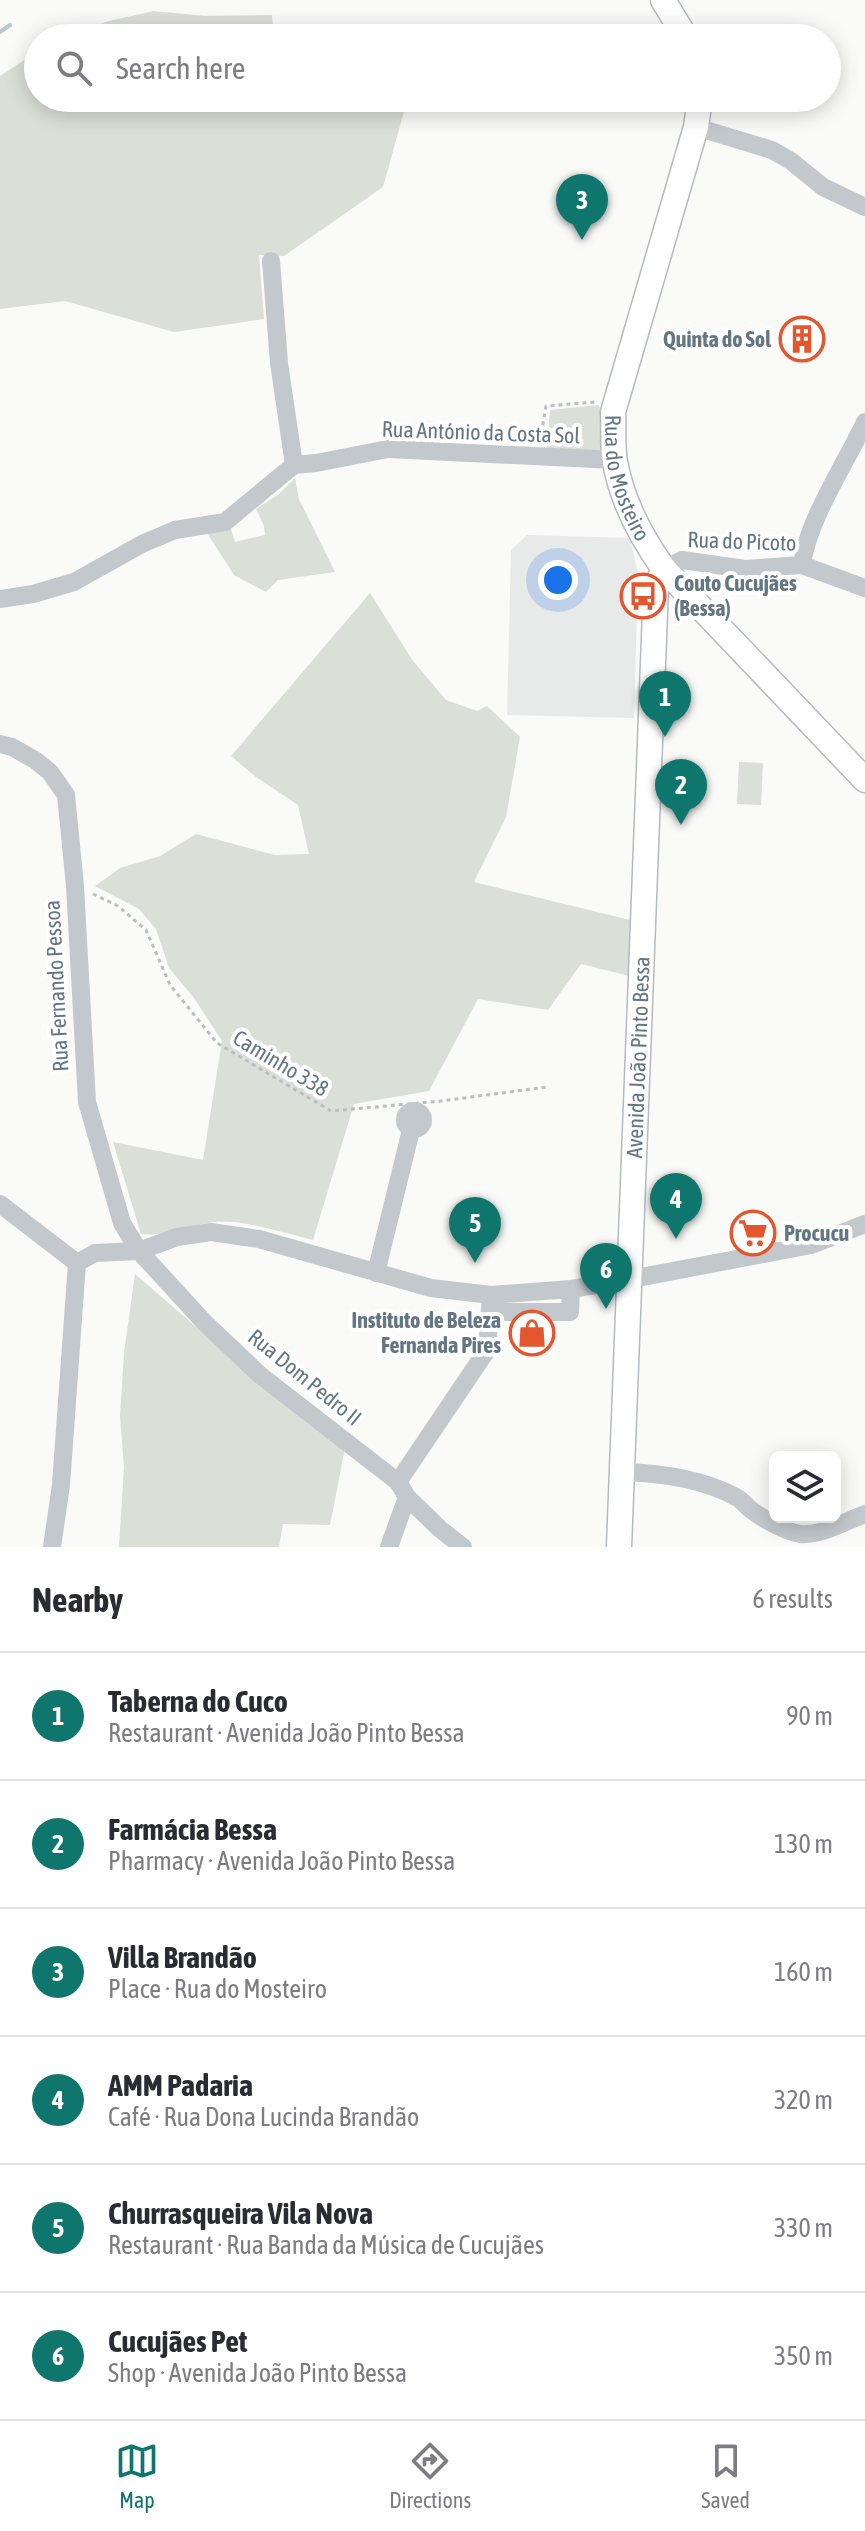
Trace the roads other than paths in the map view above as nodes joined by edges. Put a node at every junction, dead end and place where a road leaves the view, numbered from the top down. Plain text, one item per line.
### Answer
1 (663, 0) edge
2 (678, 24) edge
3 (698, 112) edge
4 (696, 127) junction
5 (865, 207) edge
6 (271, 261) dead end
7 (865, 422) edge
8 (615, 460) junction
9 (294, 465) junction
10 (802, 565) junction
11 (664, 569) junction
12 (865, 588) edge
13 (0, 599) edge
14 (0, 744) edge
15 (865, 780) edge
16 (411, 1130) dead end
17 (0, 1204) edge
18 (865, 1224) edge
19 (139, 1251) junction
20 (77, 1263) junction
21 (376, 1273) junction
22 (631, 1279) junction
23 (490, 1303) junction
24 (622, 1472) junction
25 (403, 1489) junction
26 (865, 1514) edge
27 (52, 1547) edge
28 (389, 1547) edge
29 (463, 1547) edge
30 (619, 1547) edge

1 - 2 main road
3 - 4 main road, Rua do Mosteiro
4 - 5 street
4 - 8 main road, Rua do Mosteiro
6 - 9 street
7 - 10 street
8 - 9 street, Rua António da Costa Sol
8 - 11 main road, Rua do Mosteiro
9 - 13 street, Rua António da Costa Sol
10 - 11 street, Rua do Picoto
10 - 12 street, Rua do Picoto
11 - 15 main road, Rua do Mosteiro
11 - 22 main road, Avenida João Pinto Bessa
14 - 19 street, Rua Fernando Pessoa
16 - 21 street
17 - 20 street
18 - 22 street
19 - 20 street
19 - 21 street
19 - 25 street, Rua Dom Pedro II
20 - 27 street
21 - 23 street
22 - 23 street
22 - 24 main road, Avenida João Pinto Bessa
23 - 25 street
24 - 26 street
24 - 30 main road, Avenida João Pinto Bessa
25 - 28 street
25 - 29 street, Rua Dom Pedro II

